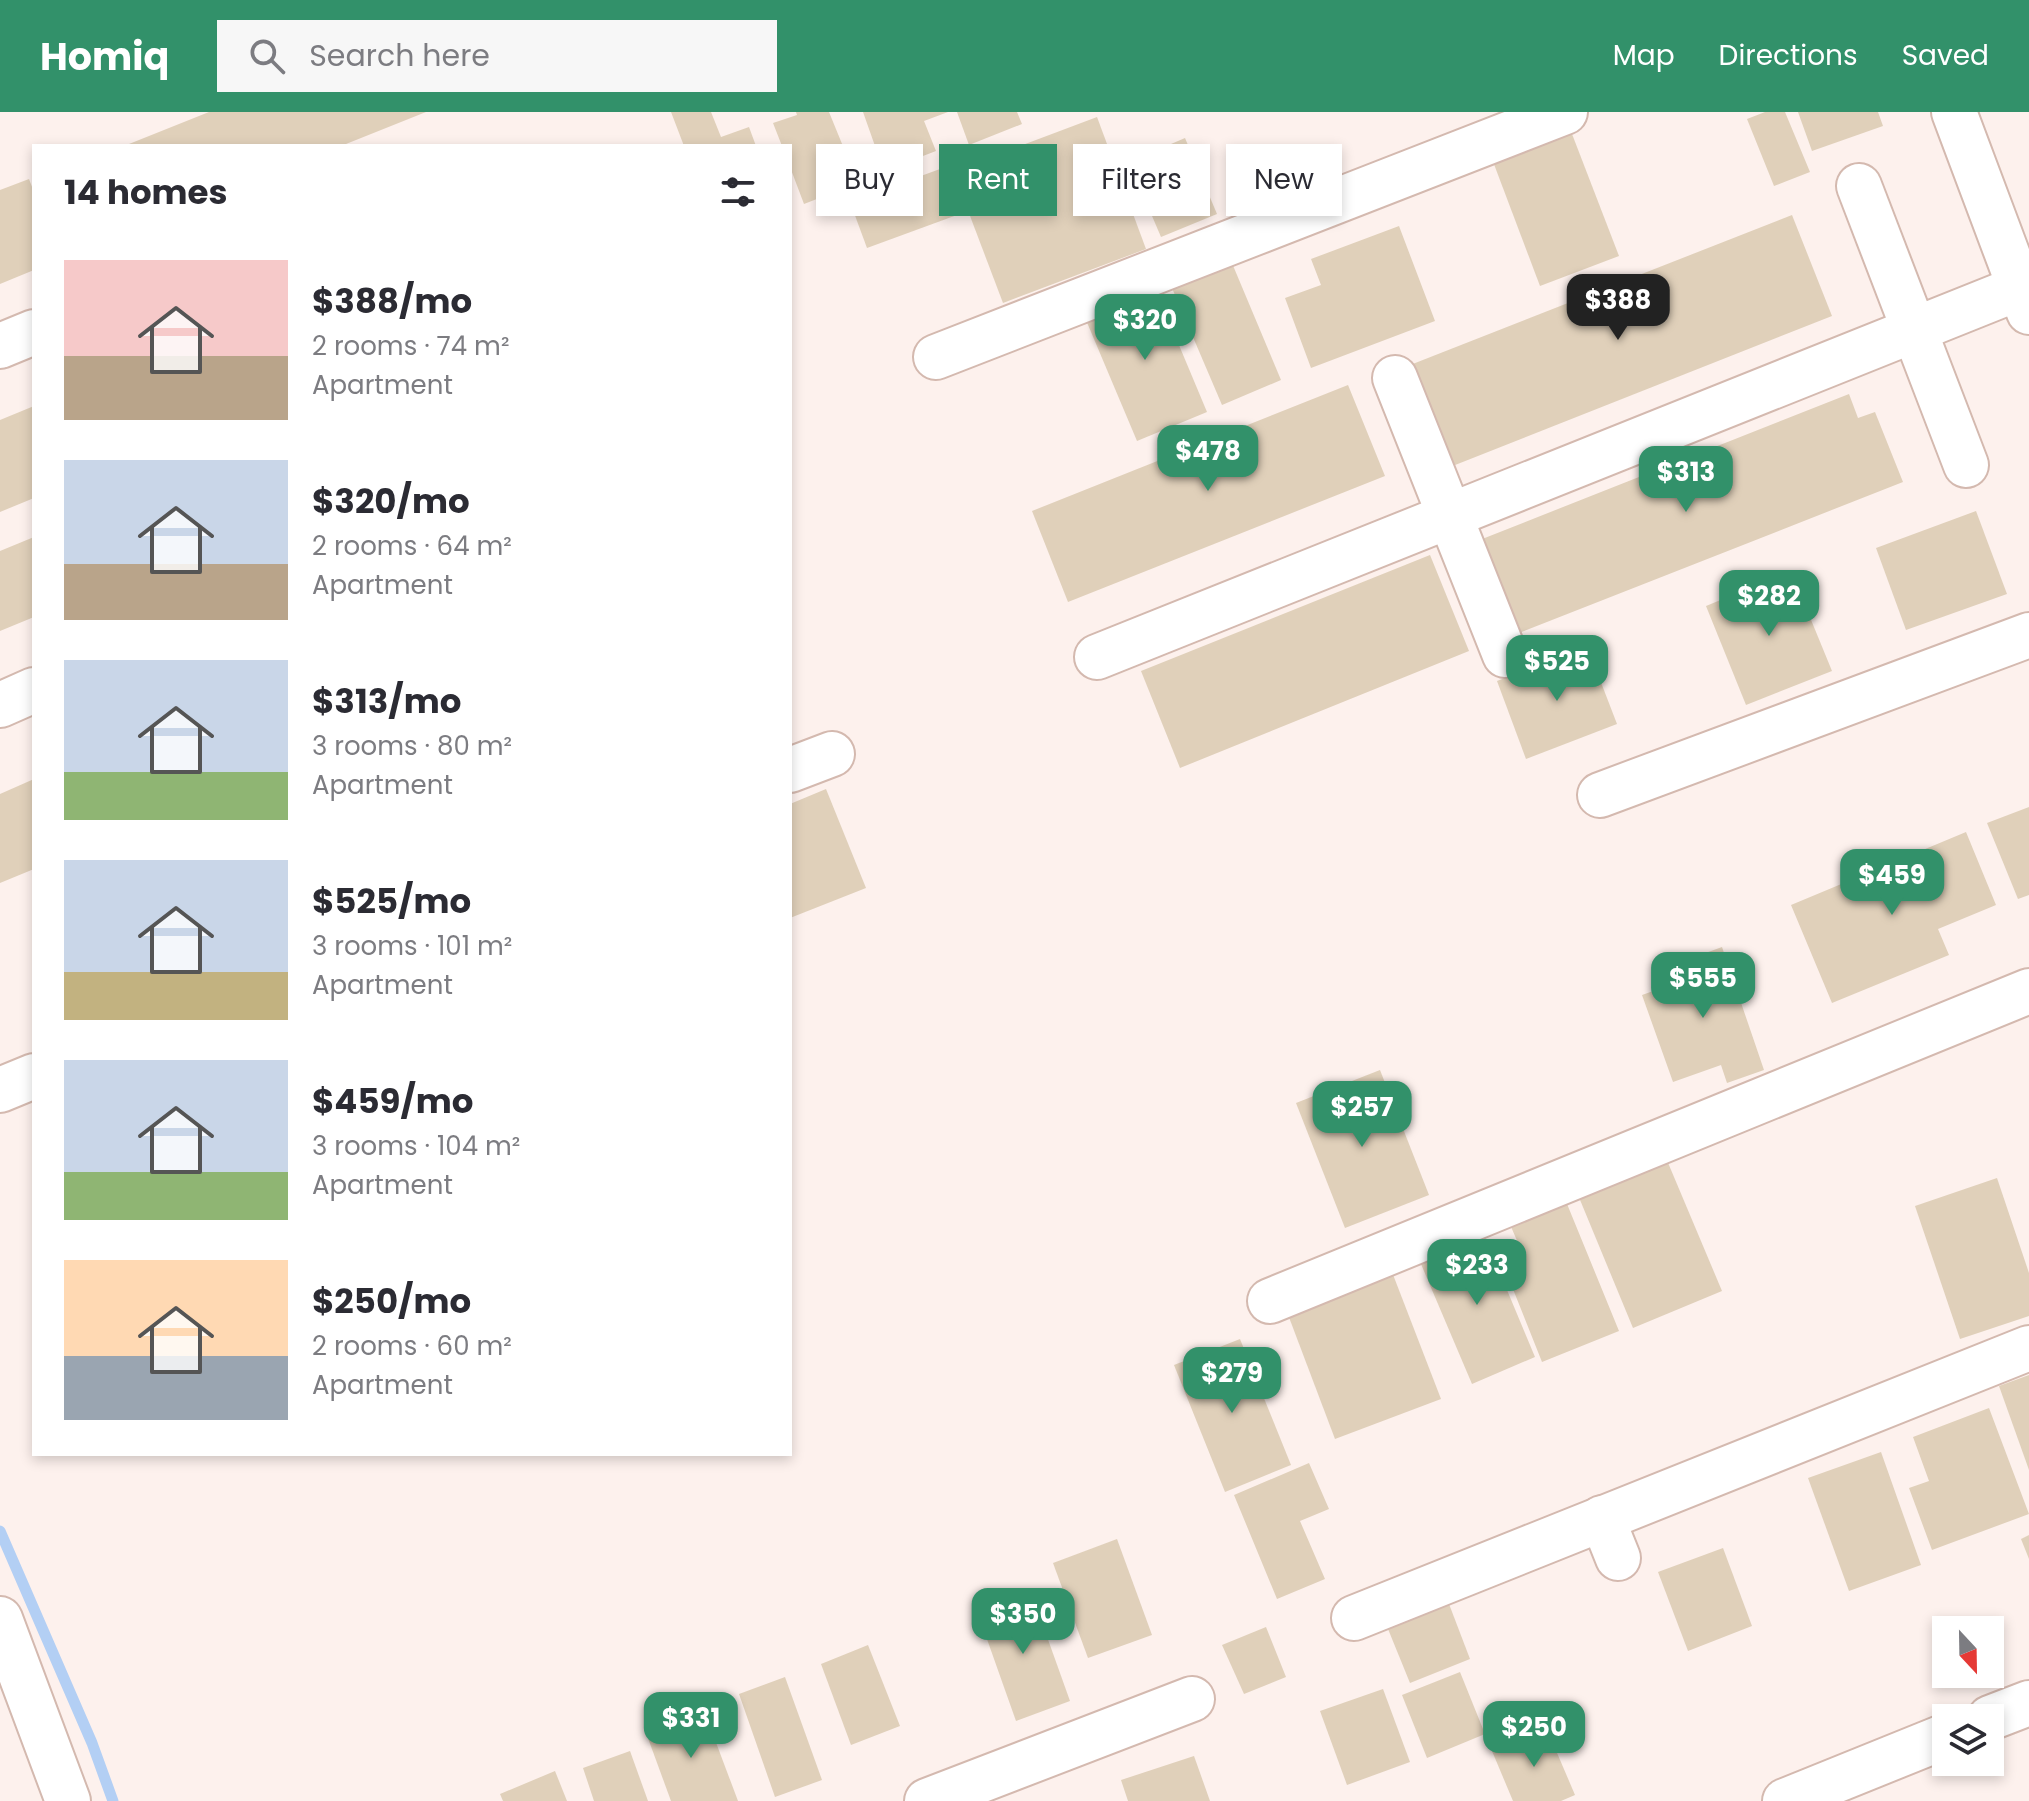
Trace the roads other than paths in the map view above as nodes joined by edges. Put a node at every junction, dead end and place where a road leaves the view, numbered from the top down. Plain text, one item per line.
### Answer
1 (1565, 112) edge
2 (1954, 112) edge
3 (1859, 186) dead end
4 (2026, 294) edge
5 (1914, 331) junction
6 (32, 333) edge
7 (0, 346) edge
8 (936, 357) dead end
9 (1395, 378) dead end
10 (1966, 465) dead end
11 (1450, 515) junction
12 (2029, 635) edge
13 (1505, 655) dead end
14 (1097, 657) dead end
15 (32, 691) edge
16 (0, 705) edge
17 (832, 754) dead end
18 (792, 769) edge
19 (1600, 795) dead end
20 (2029, 991) edge
21 (32, 1077) edge
22 (0, 1090) edge
23 (1270, 1301) dead end
24 (2029, 1348) edge
25 (1602, 1518) junction
26 (1618, 1558) dead end
27 (1354, 1618) dead end
28 (0, 1619) edge
29 (1192, 1699) dead end
30 (2029, 1703) edge
31 (2004, 1713) edge
32 (1932, 1742) edge
33 (55, 1797) edge
34 (927, 1801) edge
35 (1785, 1801) edge

1 - 8 street
2 - 4 street
3 - 5 street
4 - 5 street
5 - 10 street
5 - 11 street
6 - 7 street
9 - 11 street
11 - 13 street
11 - 14 street
12 - 19 street
15 - 16 street
17 - 18 street
20 - 23 street
21 - 22 street
24 - 25 street
25 - 26 street
25 - 27 street
28 - 33 street
29 - 34 street
30 - 31 street
32 - 35 street

